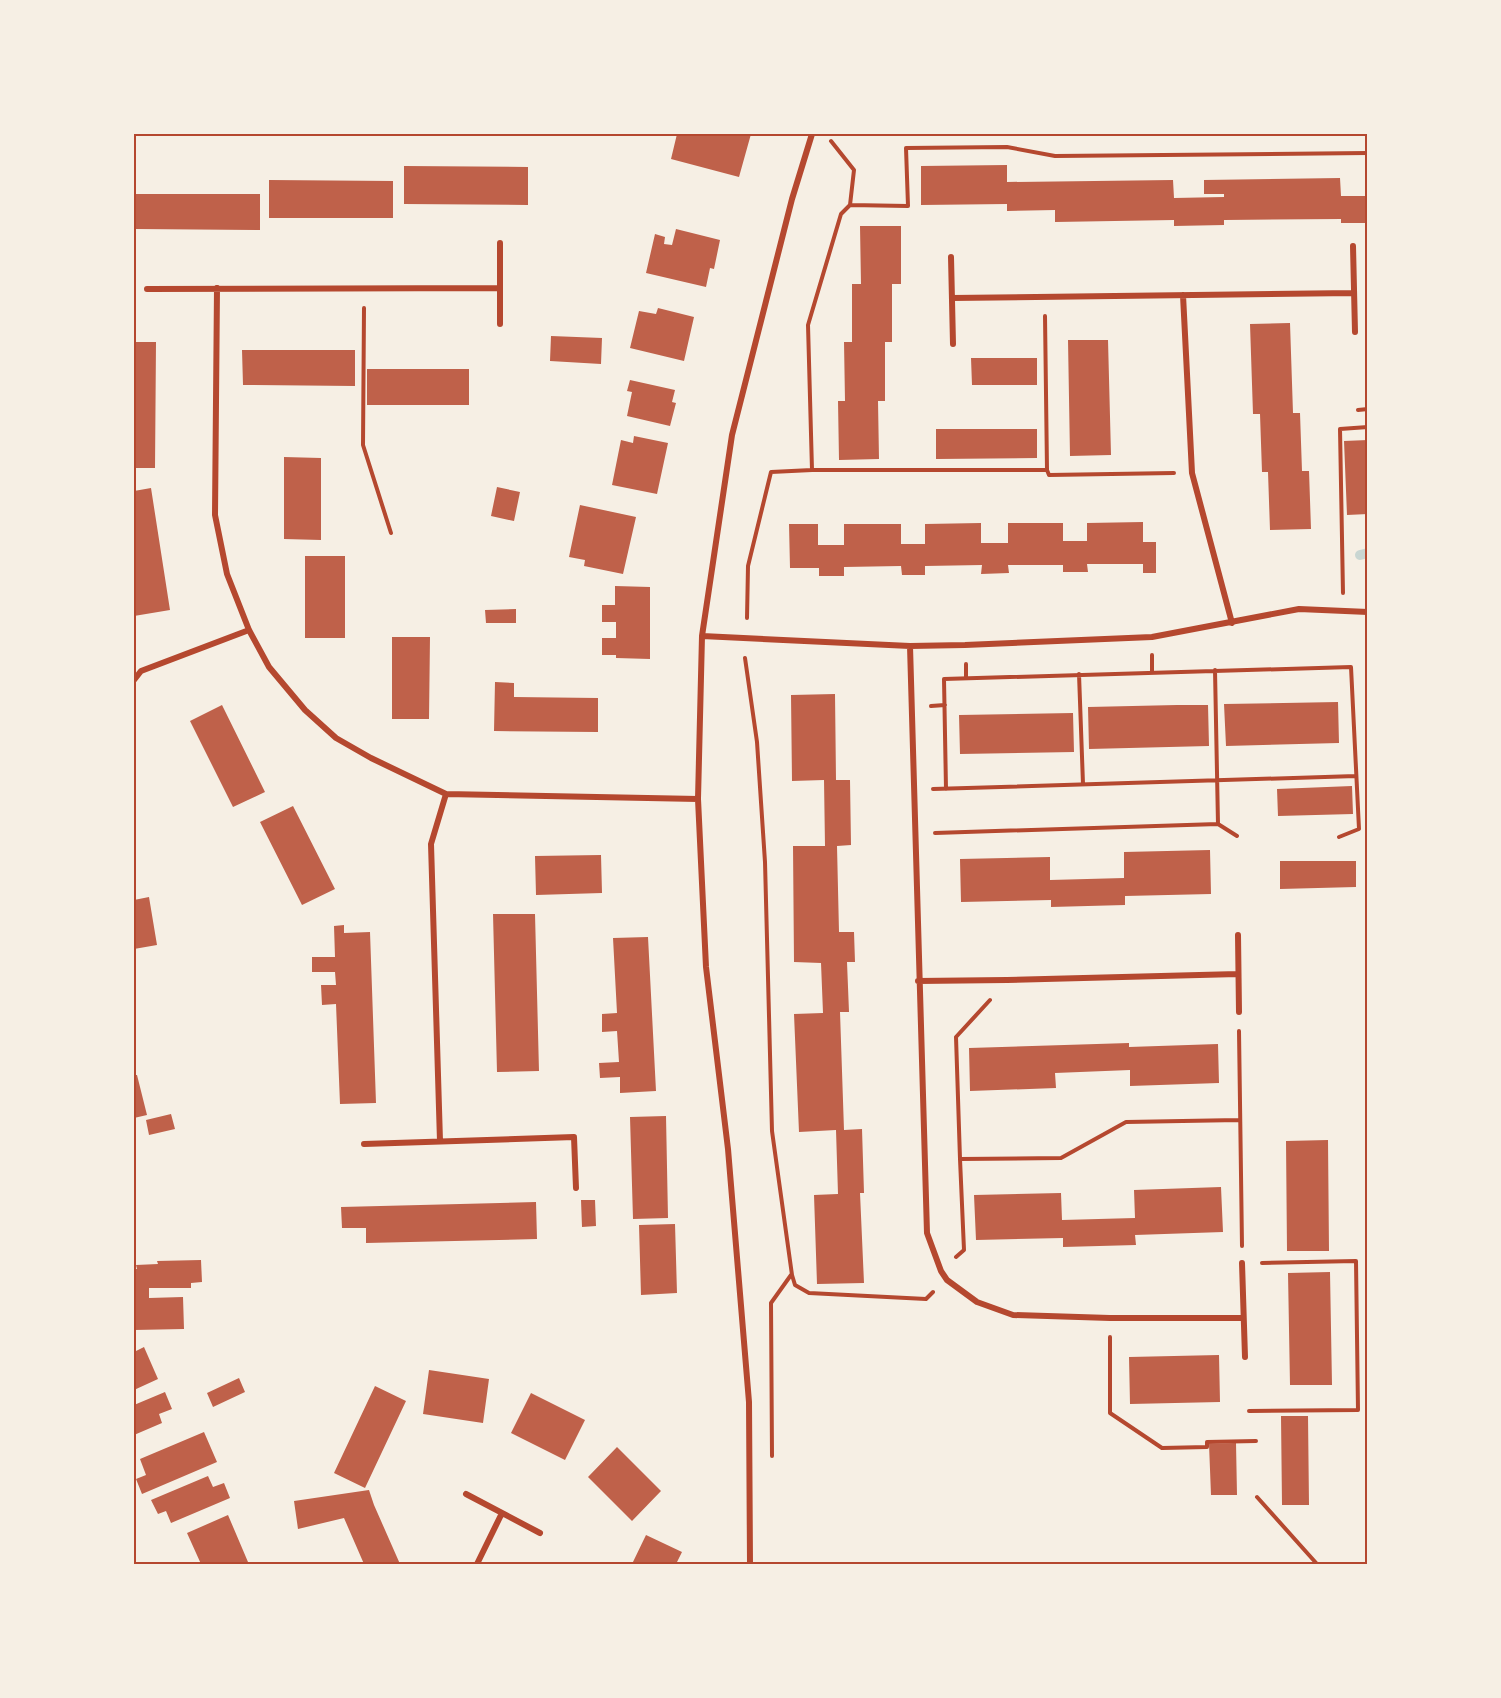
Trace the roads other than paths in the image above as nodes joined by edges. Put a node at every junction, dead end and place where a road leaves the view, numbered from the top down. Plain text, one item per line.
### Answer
1 (812, 134) edge
2 (500, 243) dead end
3 (1353, 246) dead end
4 (951, 257) dead end
5 (217, 288) junction
6 (500, 288) junction
7 (147, 289) dead end
8 (1354, 293) junction
9 (1183, 295) junction
10 (952, 298) junction
11 (500, 324) dead end
12 (1355, 332) dead end
13 (953, 344) dead end
14 (1368, 612) edge
15 (1232, 623) junction
16 (249, 630) junction
17 (702, 636) junction
18 (910, 646) junction
19 (134, 680) edge
20 (446, 794) junction
21 (698, 799) junction
22 (1238, 935) dead end
23 (1238, 974) junction
24 (918, 981) junction
25 (1239, 1012) road end
26 (440, 1141) junction
27 (364, 1144) dead end
28 (576, 1188) dead end
29 (1242, 1263) road end
30 (1243, 1318) junction
31 (1245, 1357) dead end
32 (465, 1494) dead end
33 (502, 1513) junction
34 (540, 1533) dead end
35 (477, 1564) edge
36 (750, 1564) edge

1 - 17 street
2 - 6 street
3 - 8 street
4 - 10 street
5 - 6 street
5 - 7 street
5 - 16 street
6 - 11 street
8 - 9 street
8 - 12 street
9 - 10 street
9 - 15 street
10 - 13 street
14 - 15 street
15 - 18 street
16 - 19 street
16 - 20 street
17 - 18 street
17 - 21 street
18 - 24 street
20 - 21 street
20 - 26 street
21 - 36 street
22 - 23 street
23 - 24 street
23 - 25 street
24 - 30 street
26 - 27 street
26 - 28 street
29 - 30 street
30 - 31 street
32 - 33 street
33 - 34 street
33 - 35 street

